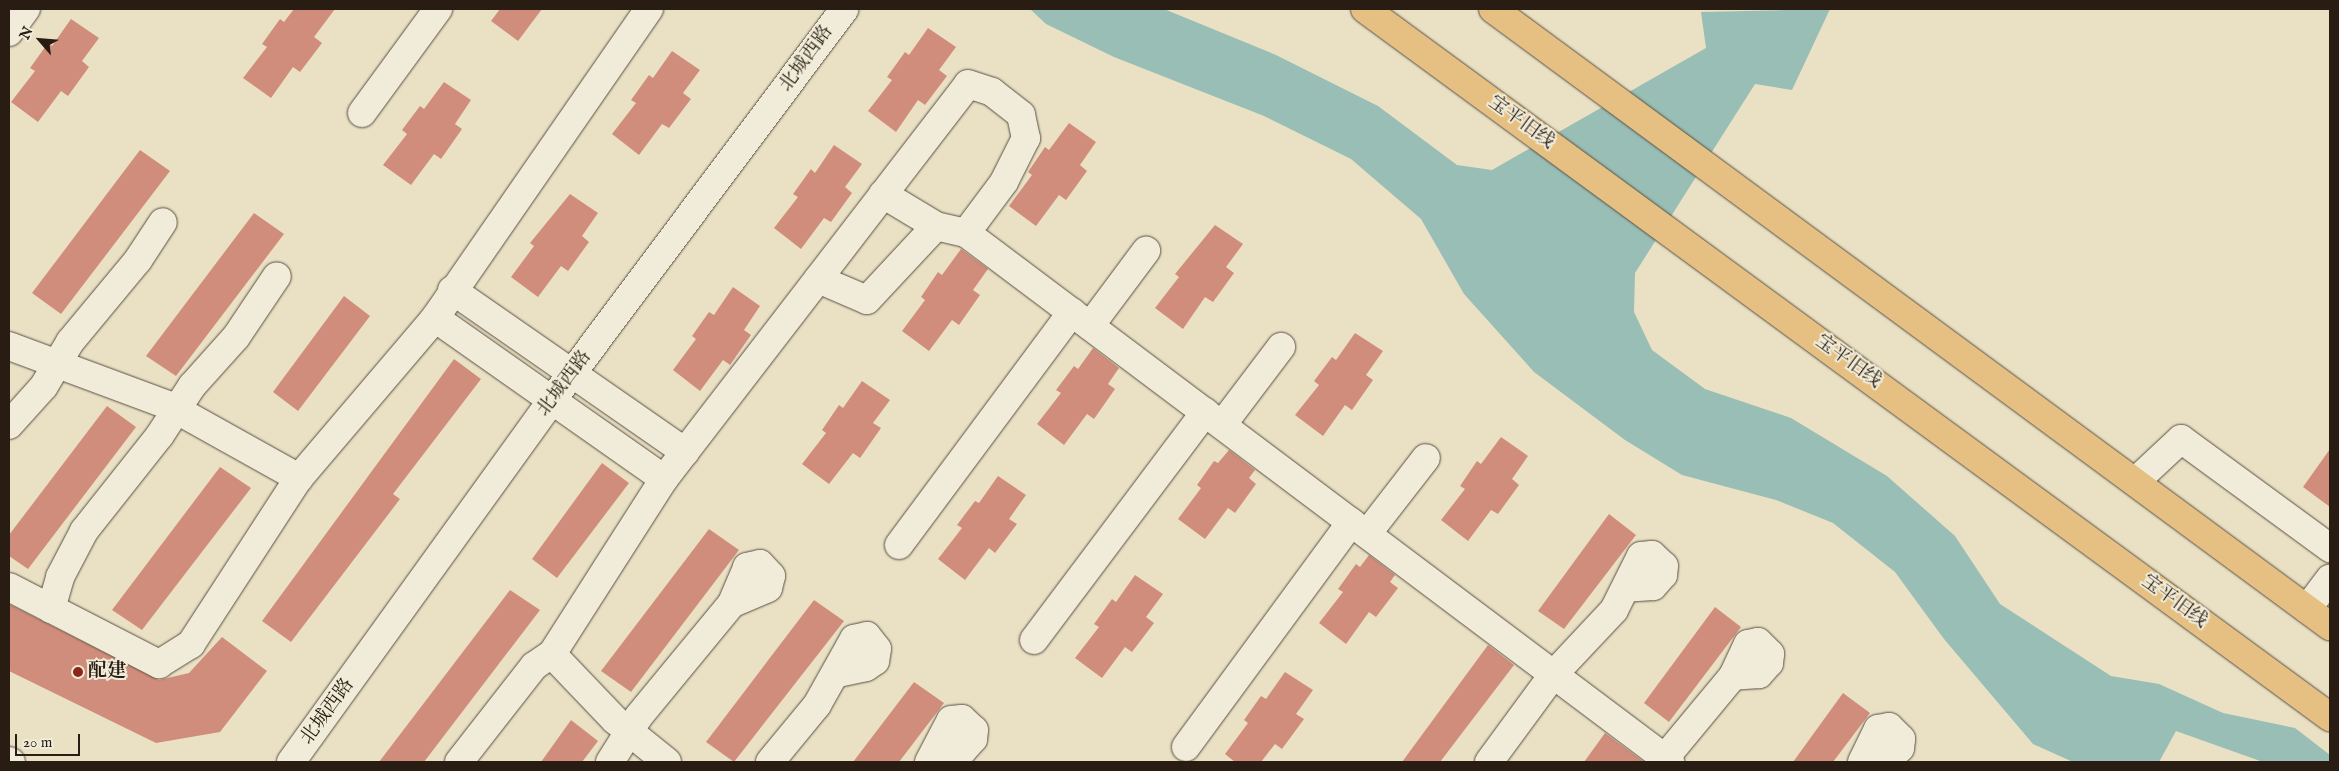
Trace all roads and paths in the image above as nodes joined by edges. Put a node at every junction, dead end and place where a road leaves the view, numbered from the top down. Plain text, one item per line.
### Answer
1 (26, 9) edge
2 (438, 9) edge
3 (649, 9) edge
4 (844, 9) edge
5 (1365, 9) edge
6 (1493, 9) edge
7 (9, 32) edge
8 (362, 113) dead end
9 (883, 194) junction
10 (163, 222) dead end
11 (936, 226) junction
12 (966, 232) junction
13 (1146, 251) dead end
14 (277, 276) dead end
15 (818, 279) junction
16 (452, 290) junction
17 (434, 318) junction
18 (1081, 319) junction
19 (9, 346) edge
20 (1281, 347) dead end
21 (60, 363) junction
22 (573, 374) junction
23 (552, 400) junction
24 (178, 410) junction
25 (1214, 419) junction
26 (9, 425) edge
27 (685, 452) junction
28 (1426, 458) dead end
29 (299, 478) junction
30 (664, 479) junction
31 (2135, 482) junction
32 (1359, 528) junction
33 (899, 545) dead end
34 (2330, 548) edge
35 (2330, 579) edge
36 (9, 587) edge
37 (1626, 588) dead end
38 (732, 603) dead end
39 (51, 609) junction
40 (2307, 609) junction
41 (2330, 626) edge
42 (1034, 640) dead end
43 (552, 654) junction
44 (837, 673) dead end
45 (1553, 675) junction
46 (1732, 676) dead end
47 (2330, 717) edge
48 (629, 732) junction
49 (1186, 747) dead end
50 (1667, 761) edge
51 (291, 762) edge
52 (459, 762) edge
53 (610, 762) edge
54 (667, 762) edge
55 (770, 762) edge
56 (1489, 762) edge

1 - 7 street
2 - 8 street
3 - 16 street
4 - 22 street, 北城西路
5 - 47 main road, 宝平旧线
6 - 31 main road
9 - 11 street
9 - 12 street
9 - 15 street
10 - 21 street
11 - 12 street
11 - 15 street
12 - 18 street
13 - 18 street
14 - 24 street
15 - 27 street
16 - 17 street
16 - 22 street
17 - 23 street
17 - 29 street
18 - 25 street
18 - 33 street
19 - 21 street
20 - 25 street
21 - 24 street
21 - 26 street
22 - 23 street, 北城西路
22 - 27 street
23 - 30 street
23 - 51 street, 北城西路
24 - 29 street
24 - 39 street
25 - 32 street
25 - 42 street
27 - 30 street
28 - 32 street
29 - 39 street
30 - 43 street
31 - 34 street
31 - 40 main road
32 - 45 street
32 - 49 street
35 - 40 street
36 - 39 street
37 - 45 street
38 - 48 street
40 - 41 main road
43 - 48 street
43 - 52 street
44 - 55 street
45 - 50 street
45 - 56 street
46 - 50 street
48 - 53 street
48 - 54 street

